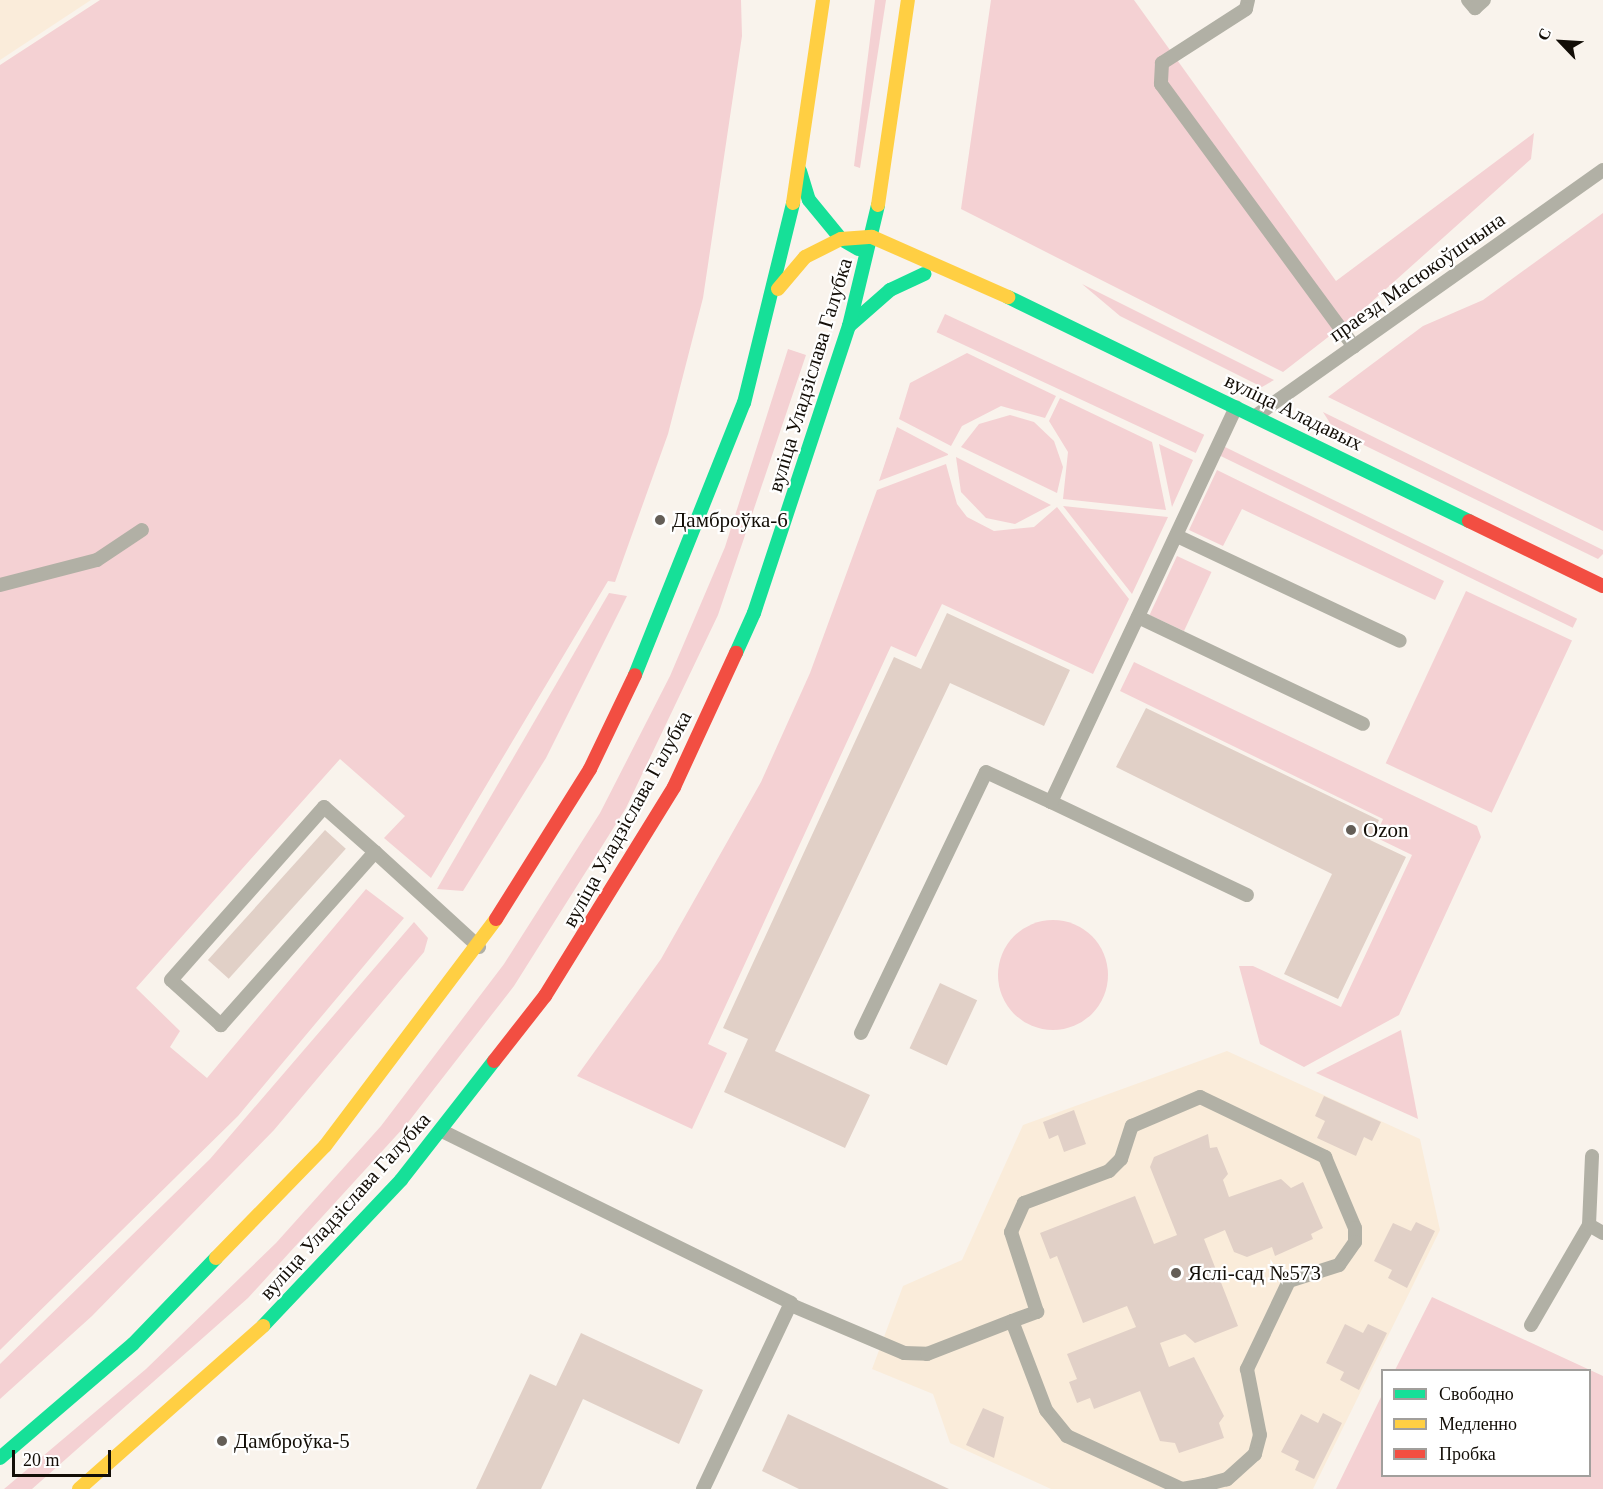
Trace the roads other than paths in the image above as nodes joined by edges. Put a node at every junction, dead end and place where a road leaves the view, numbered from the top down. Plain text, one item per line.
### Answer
1 (823, 0) edge
2 (908, 0) edge
3 (1248, 0) edge
4 (1468, 0) edge
5 (1484, 0) edge
6 (1603, 170) edge
7 (800, 171) junction
8 (872, 237) junction
9 (841, 239) junction
10 (868, 255) junction
11 (924, 274) junction
12 (966, 277) junction
13 (774, 296) junction
14 (849, 326) junction
15 (1354, 347) junction
16 (1236, 407) junction
17 (1255, 417) junction
18 (142, 530) dead end
19 (1177, 536) junction
20 (0, 585) edge
21 (1603, 586) edge
22 (1138, 617) junction
23 (1400, 641) dead end
24 (1363, 724) dead end
25 (1051, 802) junction
26 (375, 852) junction
27 (1247, 895) dead end
28 (479, 947) junction
29 (861, 1033) dead end
30 (442, 1131) junction
31 (1592, 1156) dead end
32 (1589, 1225) junction
33 (1603, 1233) edge
34 (790, 1305) junction
35 (1012, 1321) junction
36 (1531, 1325) dead end
37 (0, 1458) edge
38 (79, 1489) edge
39 (703, 1489) edge

1 - 7 main road
2 - 8 main road, вуліца Уладзіслава Галубка
3 - 15 lane
4 - 5 lane
6 - 15 lane, праезд Масюкоўшчына
7 - 9 main road, вуліца Аладавых
7 - 13 main road
8 - 9 main road, вуліца Аладавых
8 - 10 main road, вуліца Уладзіслава Галубка
8 - 12 main road, вуліца Аладавых
9 - 10 main road, вуліца Аладавых
9 - 13 main road, вуліца Аладавых
10 - 11 main road, вуліца Аладавых
10 - 14 main road, вуліца Уладзіслава Галубка
11 - 12 main road, вуліца Аладавых
11 - 14 main road
12 - 16 main road, вуліца Аладавых
13 - 28 main road
14 - 30 main road, вуліца Уладзіслава Галубка
15 - 17 lane, праезд Масюкоўшчына
16 - 17 main road, вуліца Аладавых
16 - 19 lane
17 - 21 main road, вуліца Аладавых
18 - 20 lane
19 - 22 lane
19 - 23 lane
22 - 24 lane
22 - 25 lane
25 - 27 lane
25 - 29 lane
26 - 26 lane
26 - 28 lane
28 - 37 main road
30 - 34 lane
30 - 38 main road, вуліца Уладзіслава Галубка
31 - 32 lane
32 - 33 lane
32 - 36 lane
34 - 35 lane
34 - 39 lane
35 - 35 lane

